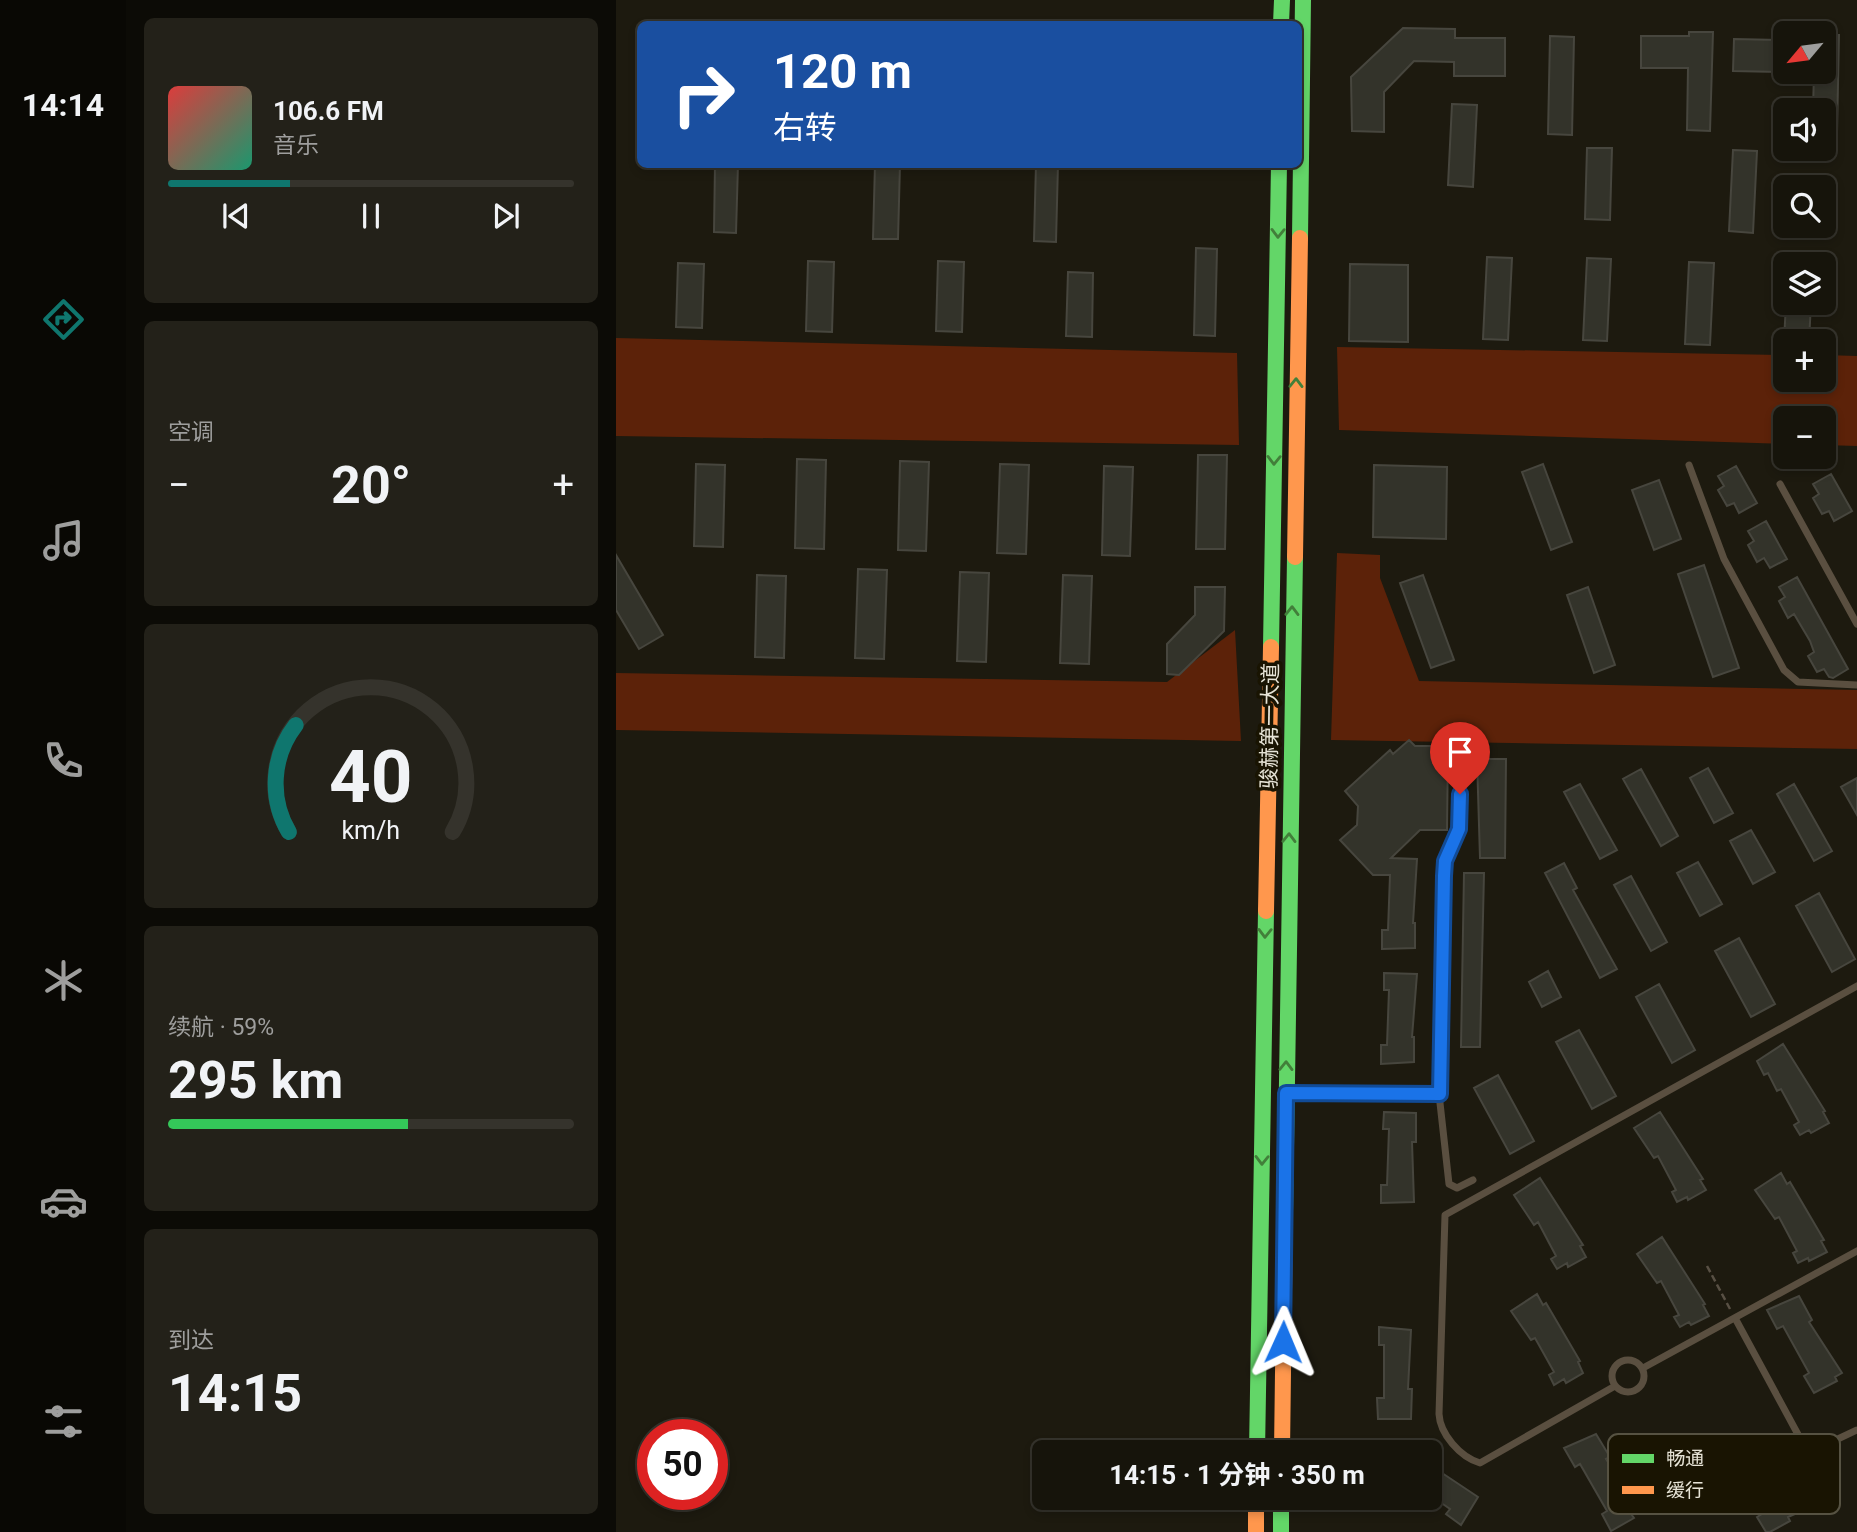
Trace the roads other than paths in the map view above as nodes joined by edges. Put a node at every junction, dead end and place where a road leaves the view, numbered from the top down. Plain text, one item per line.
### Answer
1 (1282, 0) edge
2 (1303, 0) edge
3 (1281, 21) edge
4 (1302, 64) edge
5 (1279, 168) edge
6 (1300, 168) edge
7 (1689, 465) dead end
8 (1780, 484) dead end
9 (1857, 624) edge
10 (1857, 685) edge
11 (1460, 794) dead end
12 (1857, 986) edge
13 (1286, 1093) junction
14 (1440, 1094) junction
15 (1473, 1180) dead end
16 (1857, 1251) edge
17 (1735, 1318) junction
18 (1643, 1368) junction
19 (1615, 1386) junction
20 (1857, 1430) edge
21 (1798, 1434) edge
22 (1840, 1438) edge
23 (1257, 1440) edge
24 (1282, 1440) edge
25 (1256, 1510) edge
26 (1281, 1510) edge
27 (1256, 1532) edge
28 (1281, 1532) edge

1 - 3 main road
4 -> 2 main road, 骏赫第一大道
5 -> 23 main road, 骏赫第一大道
13 -> 6 main road, 骏赫第一大道
7 - 10 lane
8 - 9 lane
11 - 14 lane
12 - 19 lane
13 - 14 lane
13 - 24 main road, 骏赫第一大道
14 - 15 lane
16 - 17 lane
17 - 18 lane
17 - 21 lane
18 - 19 lane
18 - 19 lane
20 - 22 lane
25 - 27 main road
26 - 28 main road

